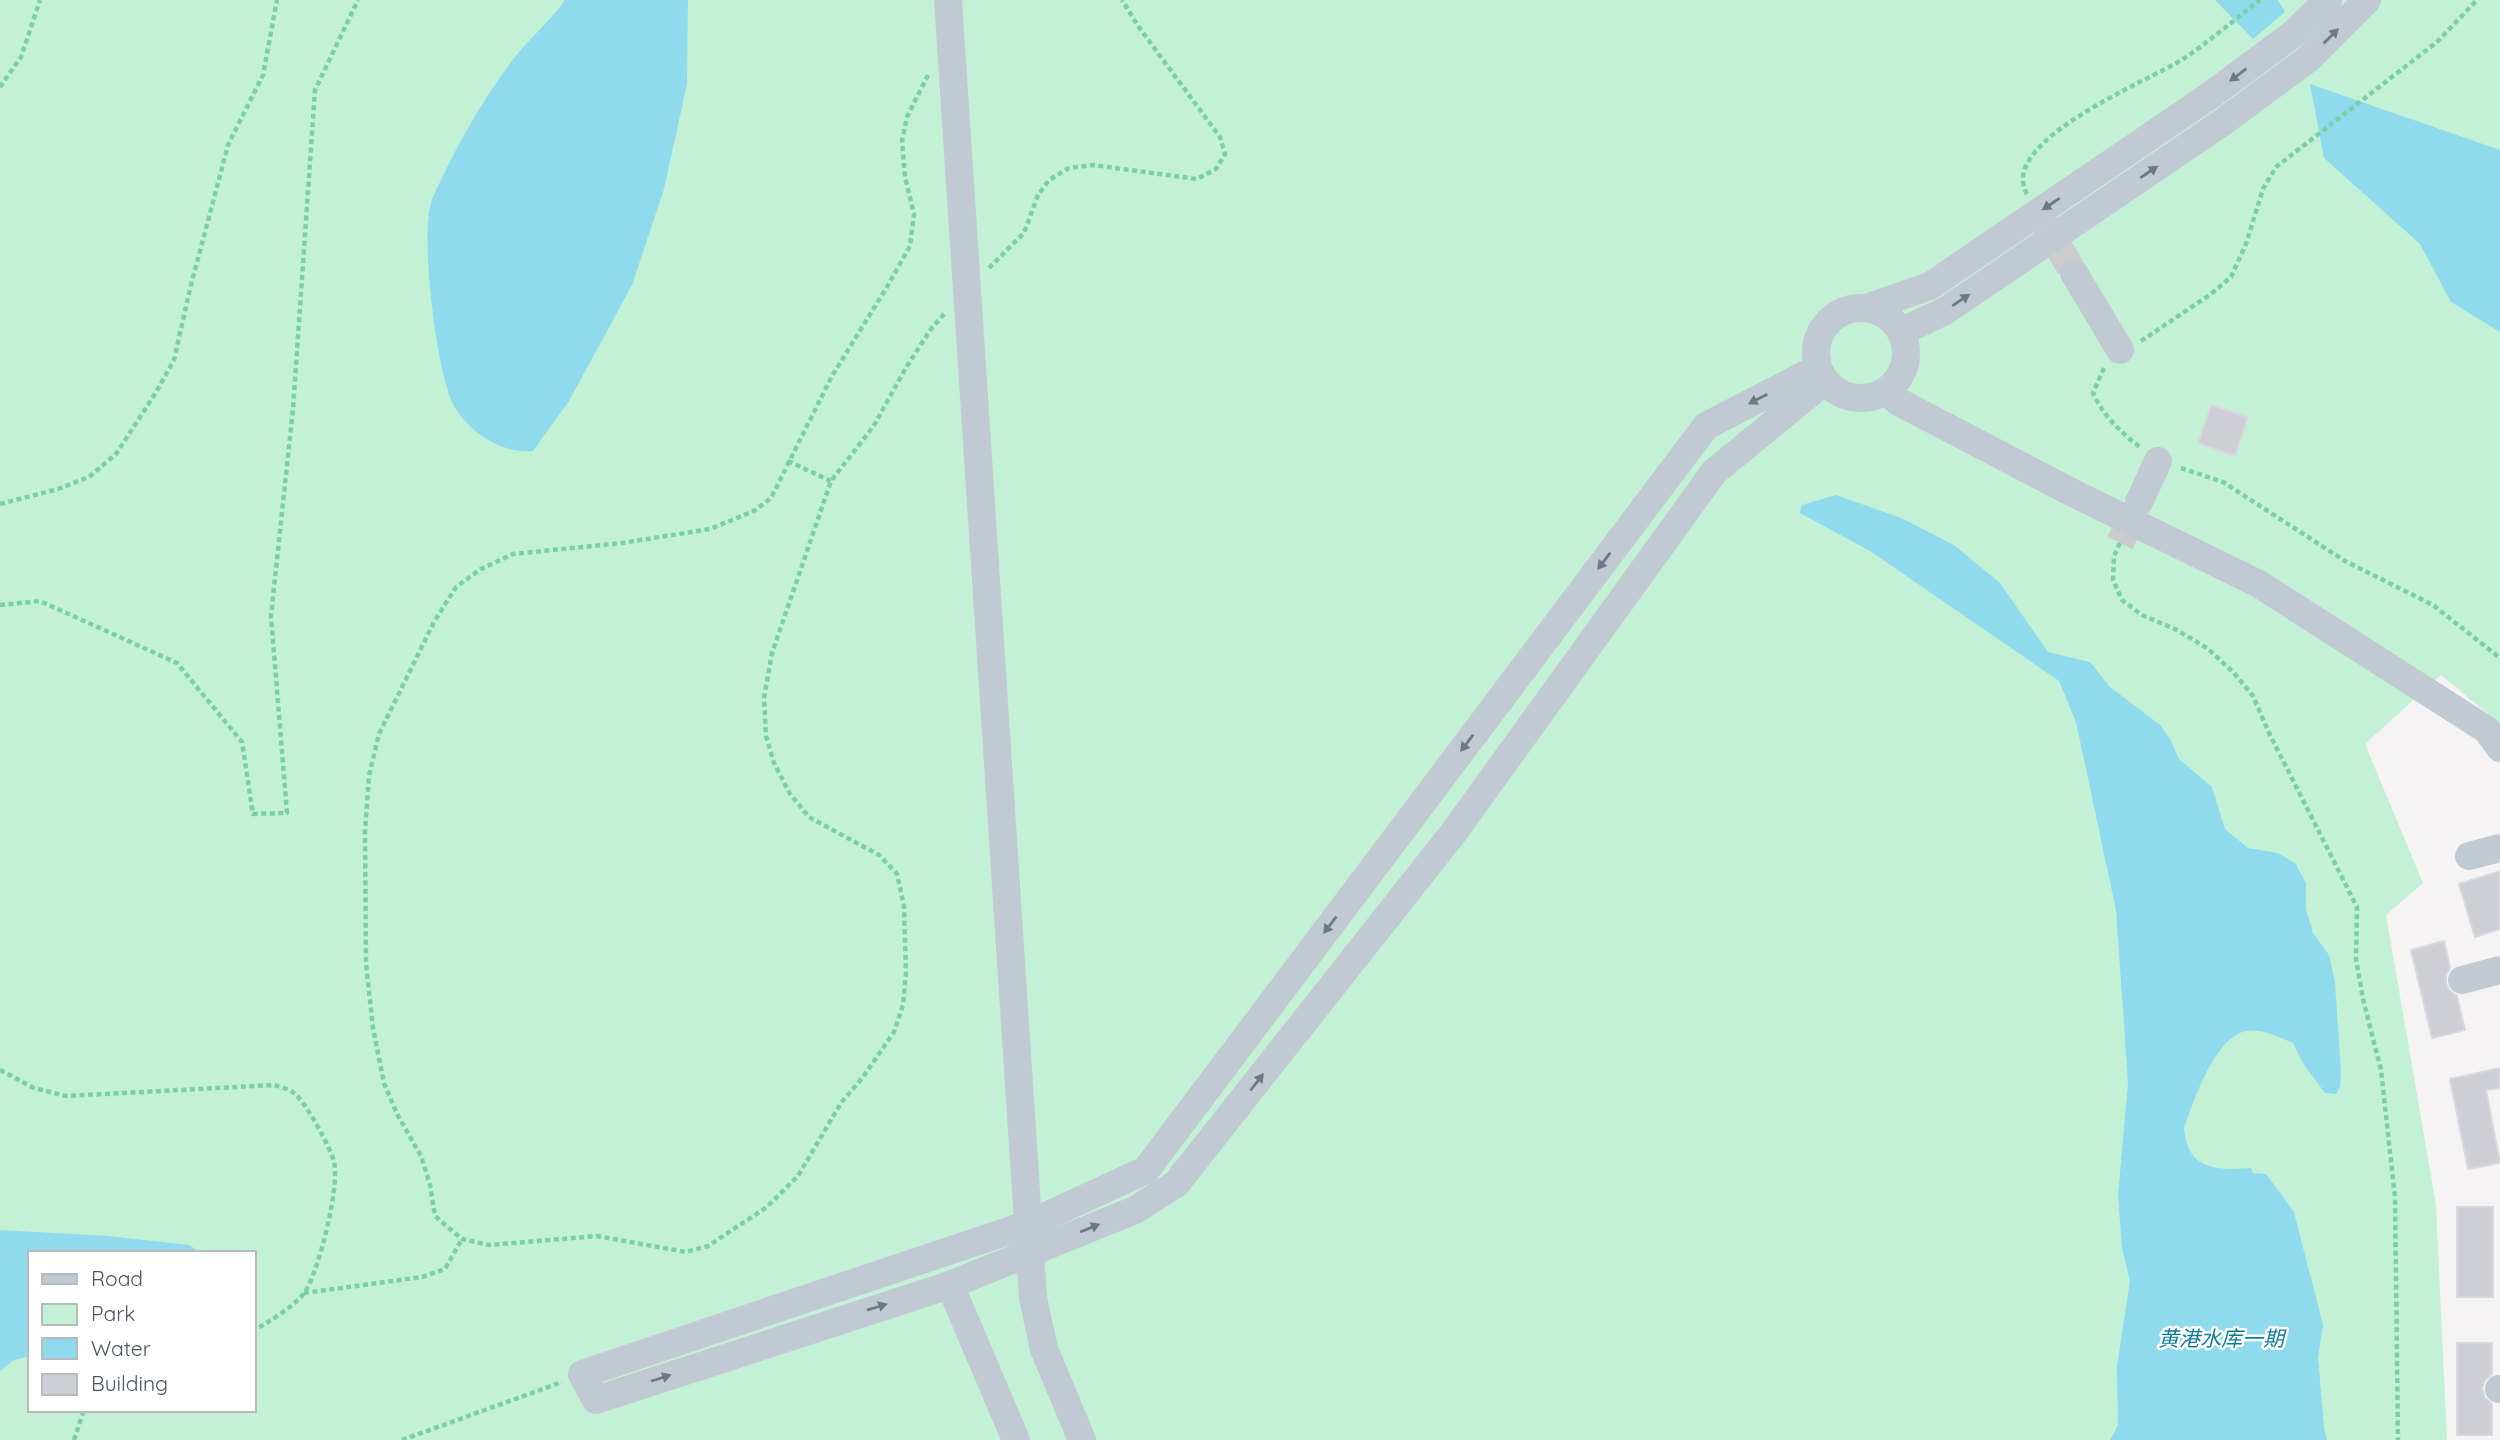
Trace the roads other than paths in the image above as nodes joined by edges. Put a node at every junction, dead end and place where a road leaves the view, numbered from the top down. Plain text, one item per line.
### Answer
1 (948, 0) edge
2 (2328, 0) edge
3 (2367, 0) edge
4 (2074, 273) tunnel mouth
5 (1866, 308) junction
6 (1901, 332) junction
7 (2120, 350) road end
8 (1821, 374) junction
9 (1886, 391) junction
10 (2158, 461) road end
11 (2139, 502) tunnel mouth
12 (2500, 748) edge
13 (2500, 848) edge
14 (2469, 856) dead end
15 (2500, 970) edge
16 (2462, 980) dead end
17 (1028, 1224) junction
18 (1030, 1252) junction
19 (950, 1285) junction
20 (1016, 1440) edge
21 (1082, 1440) edge

1 - 17 street
2 -> 5 street
6 -> 3 street
4 - 7 street
5 - 6 street
5 - 8 street
6 - 9 street
8 - 9 street
8 -> 17 street
18 -> 8 street
9 - 12 street
10 - 11 street
13 - 14 street
15 - 16 street
17 - 18 street
17 -> 19 street
18 - 19 street
18 - 21 street
19 - 20 street

